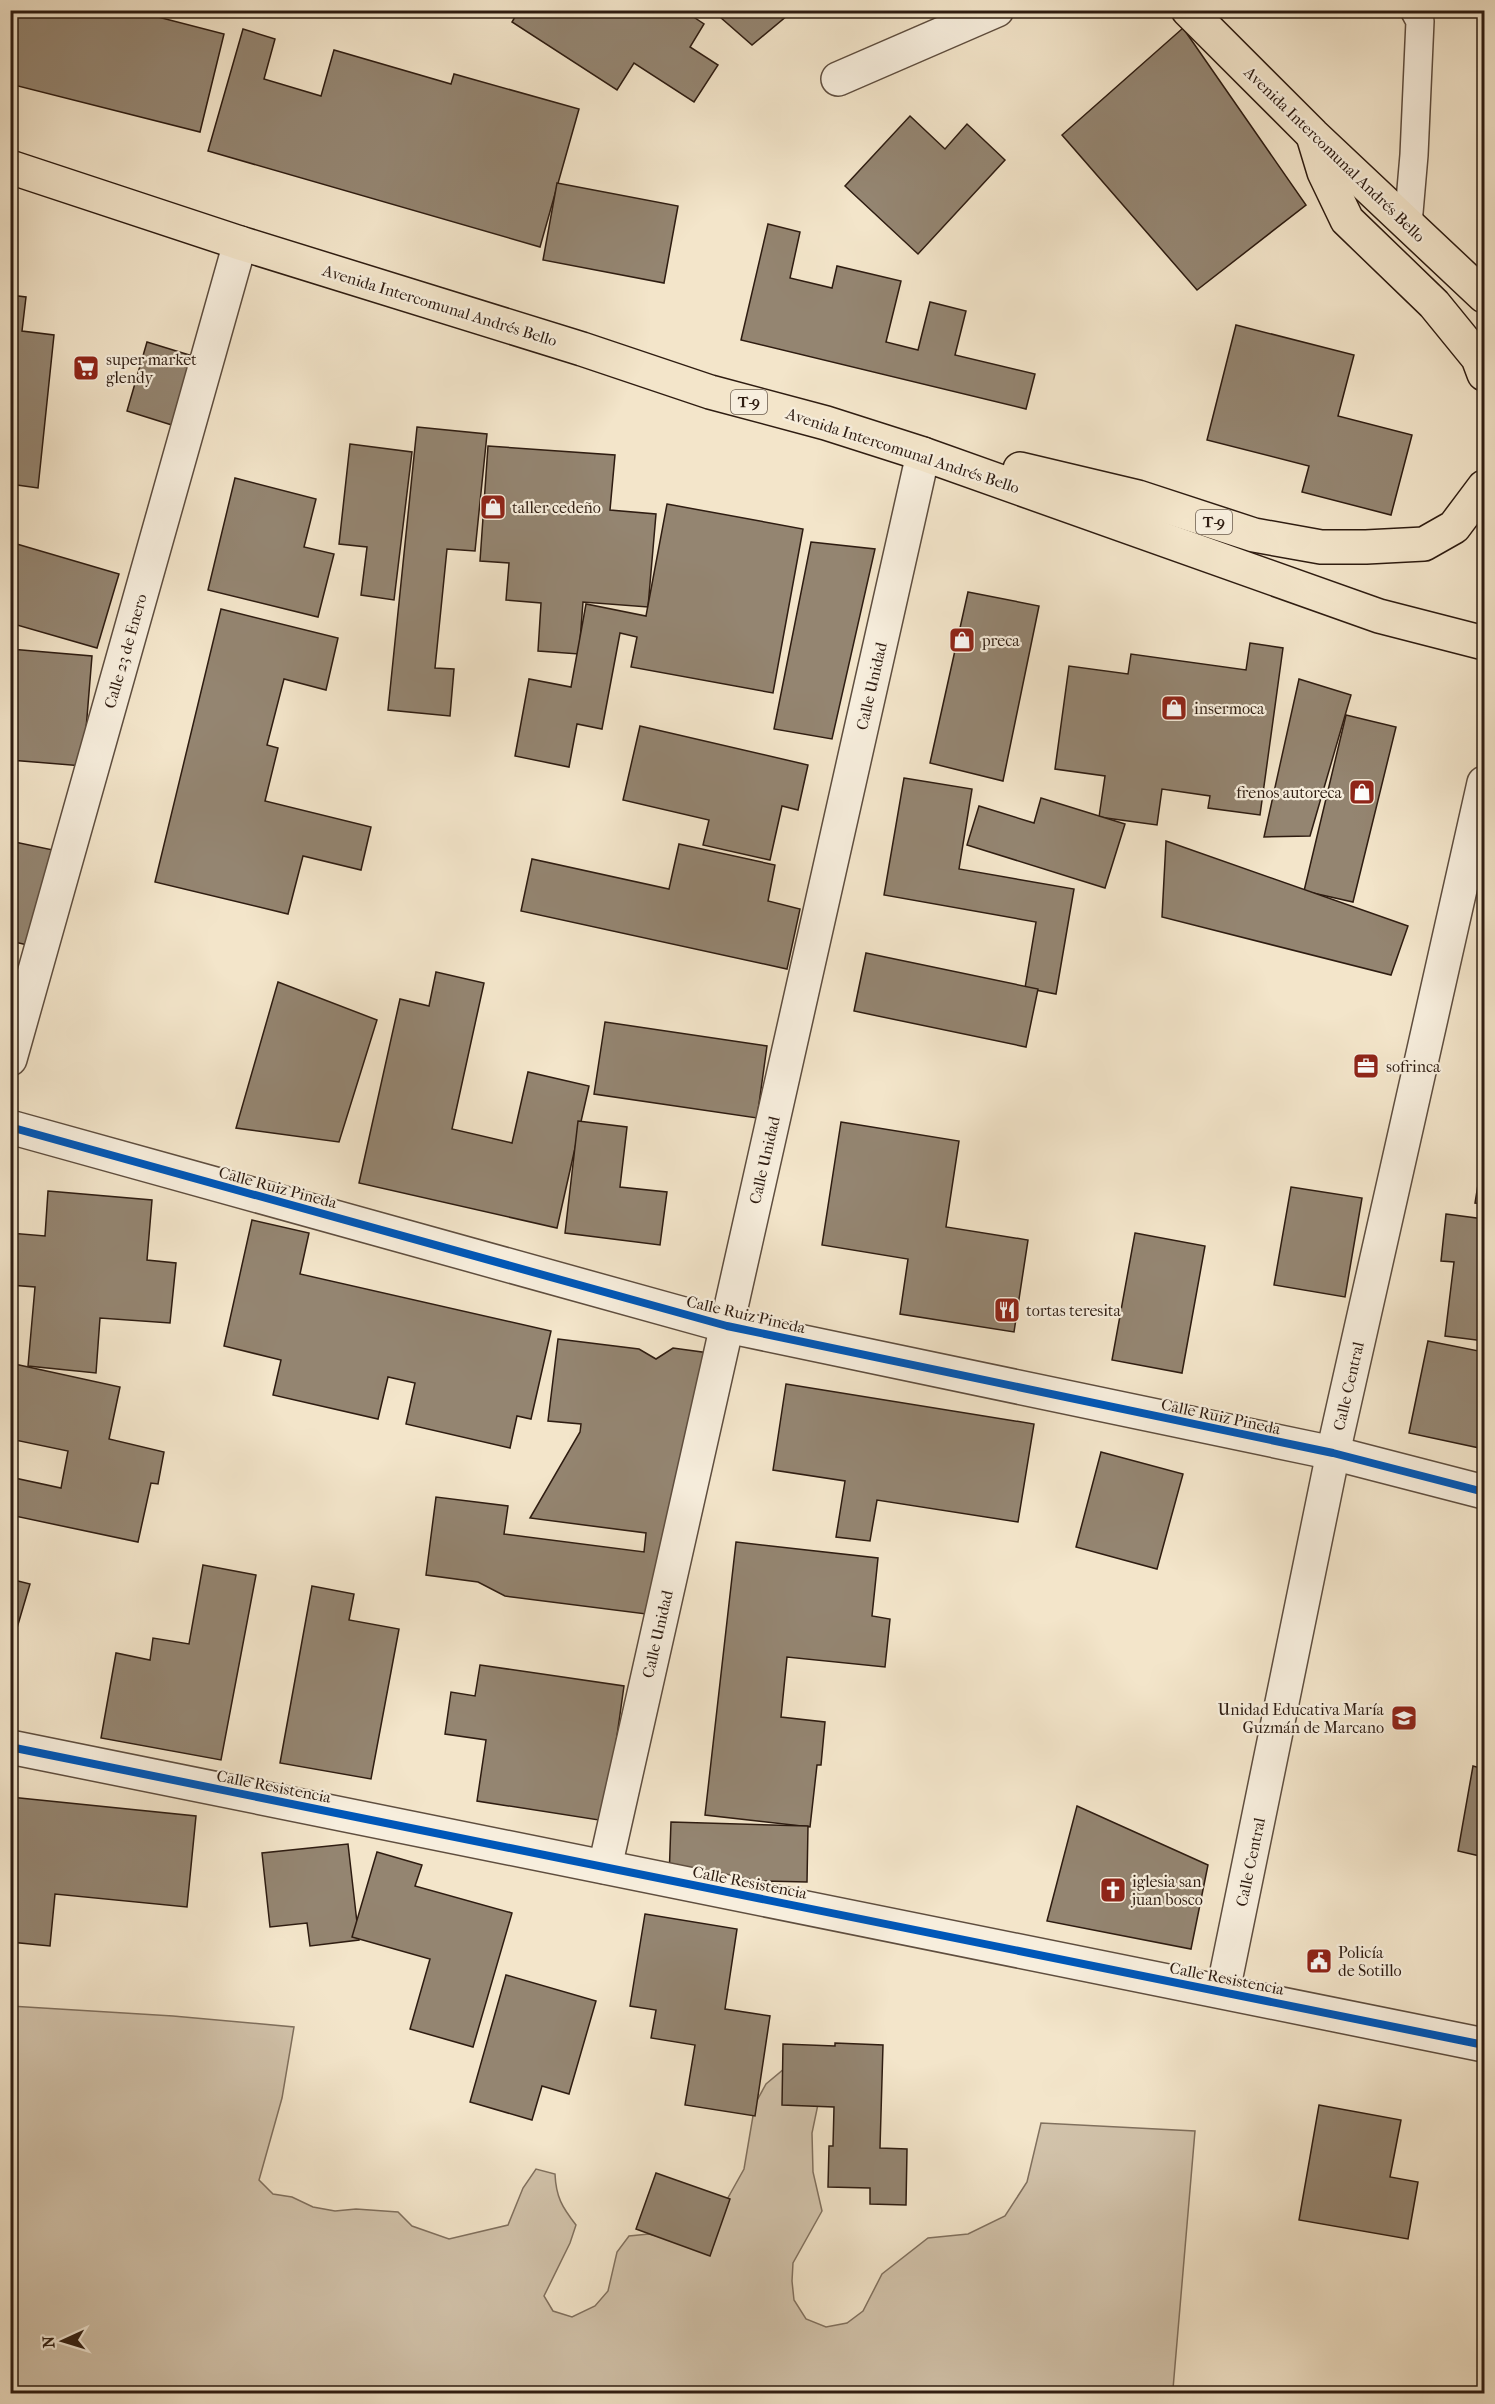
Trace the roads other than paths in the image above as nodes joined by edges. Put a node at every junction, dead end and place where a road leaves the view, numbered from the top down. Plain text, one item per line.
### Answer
1 (997, 10) edge
2 (1188, 10) edge
3 (1414, 10) edge
4 (838, 79) dead end
5 (1313, 135) junction
6 (10, 167) edge
7 (1408, 224) junction
8 (240, 243) junction
9 (1485, 296) edge
10 (1485, 374) edge
11 (923, 454) junction
12 (1485, 487) edge
13 (1485, 643) edge
14 (1485, 783) edge
15 (10, 1059) edge
16 (10, 1127) edge
17 (727, 1326) junction
18 (1333, 1453) junction
19 (1485, 1492) edge
20 (10, 1747) edge
21 (605, 1867) junction
22 (1223, 1991) junction
23 (1485, 2045) edge

1 - 4 street
2 - 5 highway, Avenida Intercomunal Andrés Bello
3 - 7 lane
5 - 7 highway, Avenida Intercomunal Andrés Bello
5 - 10 highway
6 - 8 highway, Avenida Intercomunal Andrés Bello / T-9
7 - 9 highway, Avenida Intercomunal Andrés Bello
8 - 11 highway, Avenida Intercomunal Andrés Bello / T-9
8 - 15 street, Calle 23 de Enero
11 - 12 highway, T-9
11 - 13 highway, Avenida Intercomunal Andrés Bello / T-9
11 - 17 street, Calle Unidad
14 - 18 street, Calle Central
16 - 17 street, Calle Ruiz Pineda
17 - 18 street, Calle Ruiz Pineda
17 - 21 street, Calle Unidad
18 - 19 street, Calle Ruiz Pineda
18 - 22 street, Calle Central
20 - 21 street, Calle Resistencia
21 - 22 street, Calle Resistencia
22 - 23 street, Calle Resistencia

